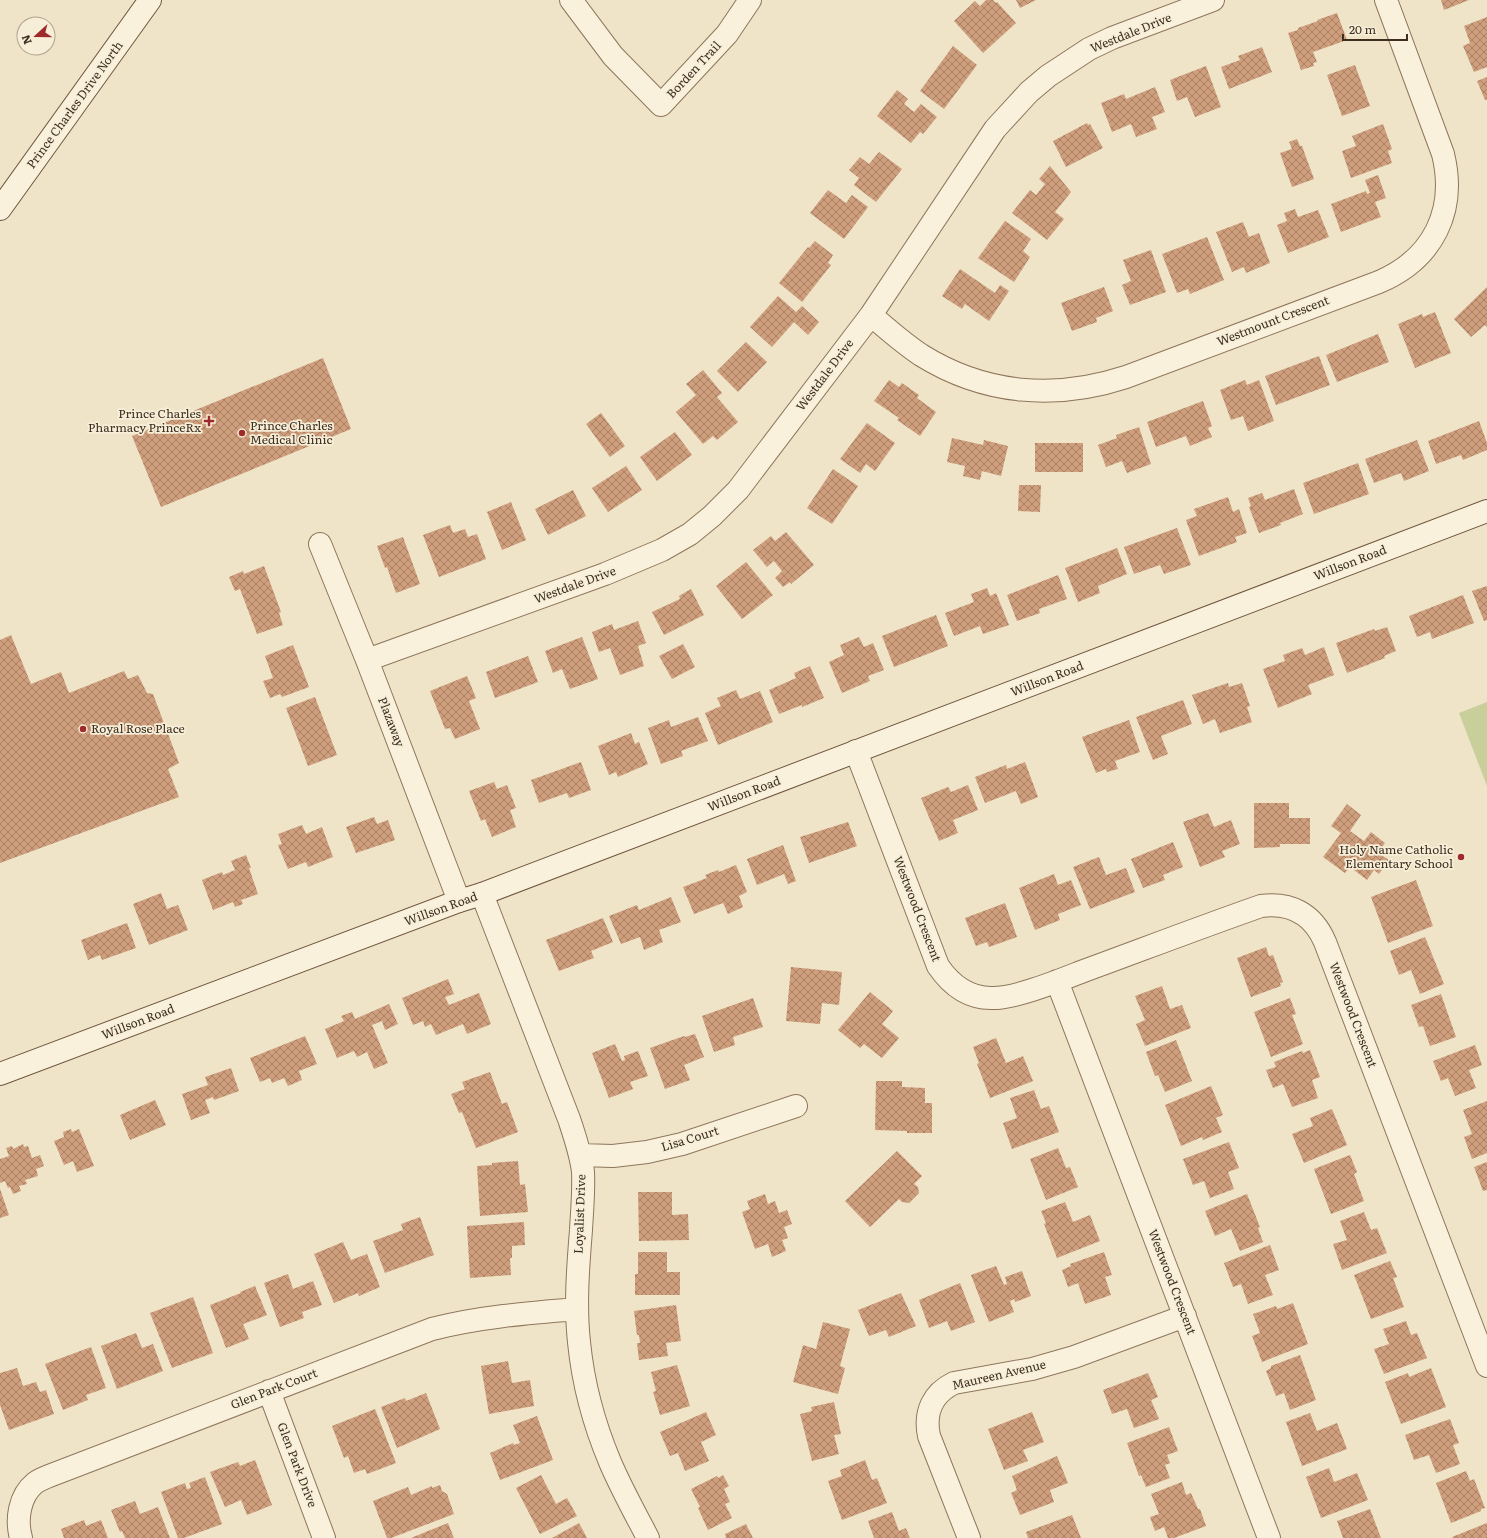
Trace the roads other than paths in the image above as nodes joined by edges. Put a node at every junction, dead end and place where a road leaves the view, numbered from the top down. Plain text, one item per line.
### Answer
1 (150, 0) edge
2 (571, 0) edge
3 (750, 0) edge
4 (1213, 0) edge
5 (1386, 0) edge
6 (0, 209) edge
7 (871, 315) junction
8 (1487, 511) edge
9 (320, 544) dead end
10 (367, 660) junction
11 (856, 751) junction
12 (482, 894) junction
13 (459, 901) junction
14 (1057, 981) junction
15 (0, 1074) edge
16 (796, 1106) dead end
17 (580, 1155) junction
18 (577, 1309) junction
19 (1185, 1316) junction
20 (1487, 1366) edge
21 (269, 1391) junction
22 (21, 1538) edge
23 (324, 1538) edge
24 (648, 1538) edge
25 (969, 1538) edge
26 (1270, 1538) edge

1 - 6 street, Prince Charles Drive North
2 - 3 street, Borden Trail
4 - 7 street, Westdale Drive
5 - 7 street, Westmount Crescent
7 - 10 street, Westdale Drive
8 - 11 street, Willson Road
9 - 10 street, Plazaway
10 - 13 street, Plazaway
11 - 12 street, Willson Road
11 - 14 street, Westwood Crescent
12 - 13 street, Willson Road
12 - 17 street, Loyalist Drive
13 - 15 street, Willson Road
14 - 19 street, Westwood Crescent
14 - 20 street, Westwood Crescent
16 - 17 street, Lisa Court
17 - 18 street, Loyalist Drive
18 - 21 street, Glen Park Court
18 - 24 street, Loyalist Drive
19 - 25 street, Maureen Avenue
19 - 26 street, Westwood Crescent
21 - 22 street, Glen Park Court
21 - 23 street, Glen Park Drive

